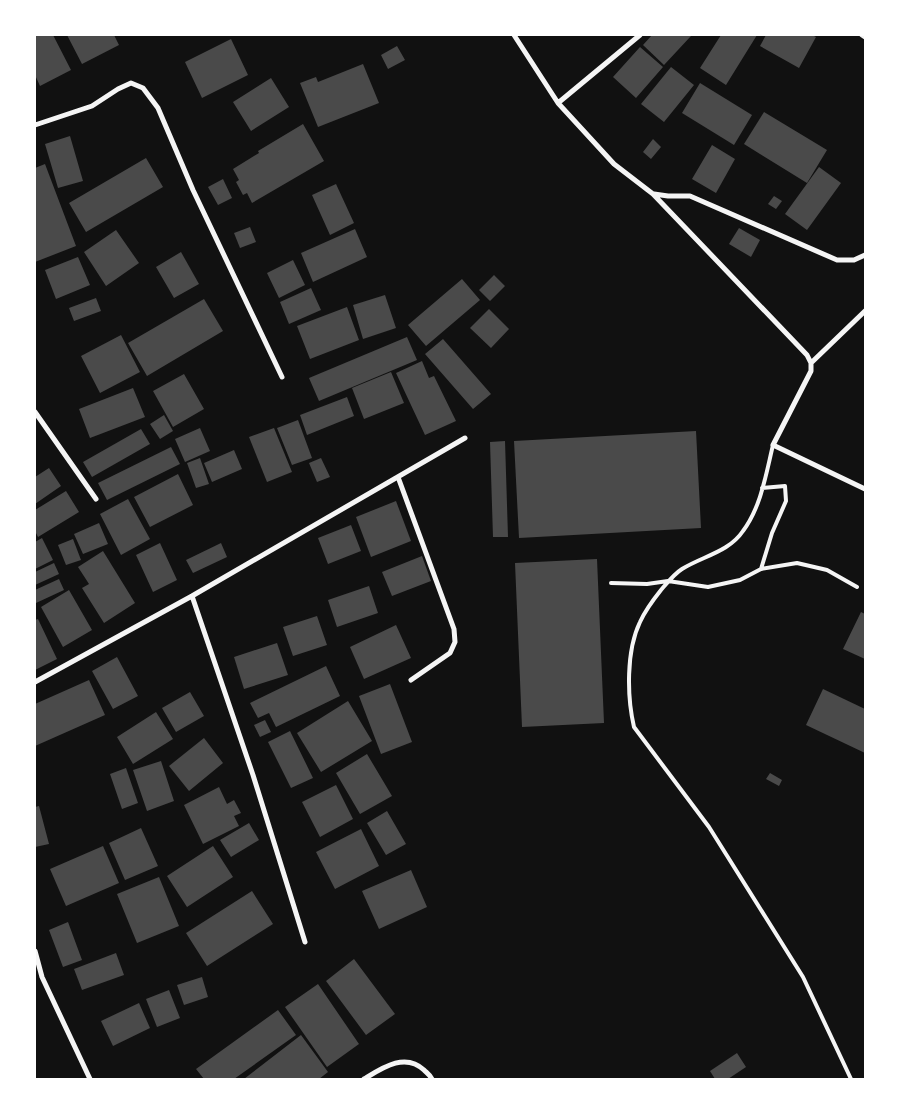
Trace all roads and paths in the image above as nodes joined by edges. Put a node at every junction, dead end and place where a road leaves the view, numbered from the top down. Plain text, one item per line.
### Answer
1 (514, 35) edge
2 (640, 35) edge
3 (558, 103) junction
4 (35, 125) edge
5 (653, 194) junction
6 (865, 256) edge
7 (865, 311) edge
8 (811, 363) junction
9 (282, 377) dead end
10 (35, 412) edge
11 (465, 438) dead end
12 (773, 445) junction
13 (398, 477) junction
14 (762, 488) junction
15 (865, 489) edge
16 (96, 499) dead end
17 (761, 569) junction
18 (668, 582) junction
19 (611, 583) dead end
20 (857, 587) dead end
21 (192, 596) junction
22 (411, 680) dead end
23 (35, 682) edge
24 (305, 942) dead end
25 (35, 951) edge
26 (42, 977) junction
27 (35, 978) edge
28 (90, 1079) edge
29 (364, 1079) edge
30 (432, 1079) edge
31 (851, 1079) edge

1 - 3 street
2 - 3 street
3 - 5 street
4 - 9 street
5 - 6 street
5 - 8 street
7 - 8 street
8 - 12 street
10 - 16 street
11 - 13 street
12 - 14 lane
12 - 15 street
13 - 21 street
13 - 22 street
14 - 17 lane
14 - 18 lane
17 - 18 lane
17 - 20 lane
18 - 19 lane
18 - 31 lane
21 - 23 street
21 - 24 street
25 - 26 street
26 - 27 street
26 - 28 street
29 - 30 street

